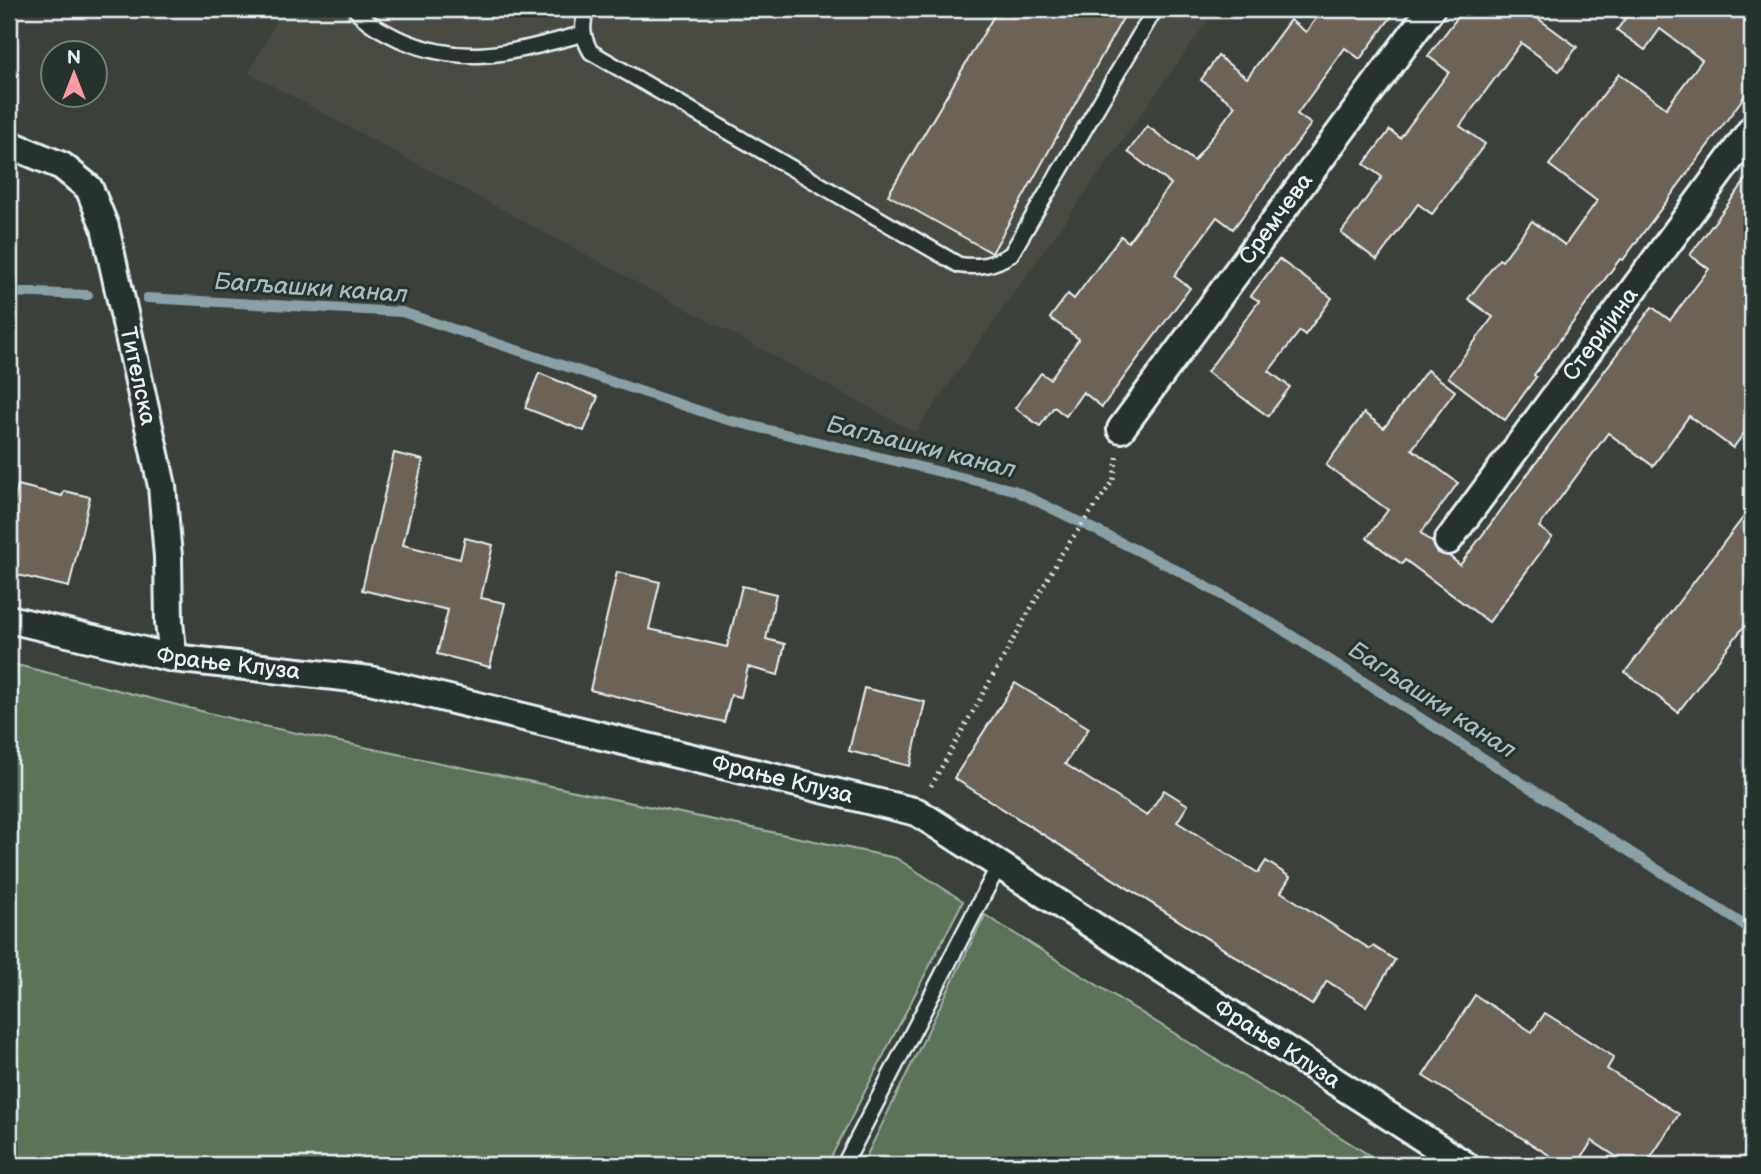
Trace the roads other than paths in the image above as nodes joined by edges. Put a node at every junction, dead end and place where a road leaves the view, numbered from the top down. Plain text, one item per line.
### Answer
1 (355, 9) edge
2 (587, 9) edge
3 (1155, 9) edge
4 (1431, 9) edge
5 (583, 34) junction
6 (1752, 129) edge
7 (9, 144) edge
8 (1121, 429) dead end
9 (1448, 541) dead end
10 (9, 620) edge
11 (173, 658) junction
12 (999, 865) junction
13 (844, 1165) edge
14 (1465, 1165) edge

1 - 5 lane
2 - 5 lane
3 - 5 lane
4 - 8 street, Сремчева
6 - 9 street, Стеријина
7 - 11 street, Тителска
10 - 11 street, Фрање Клуза
11 - 12 street, Фрање Клуза
12 - 13 lane
12 - 14 street, Фрање Клуза

